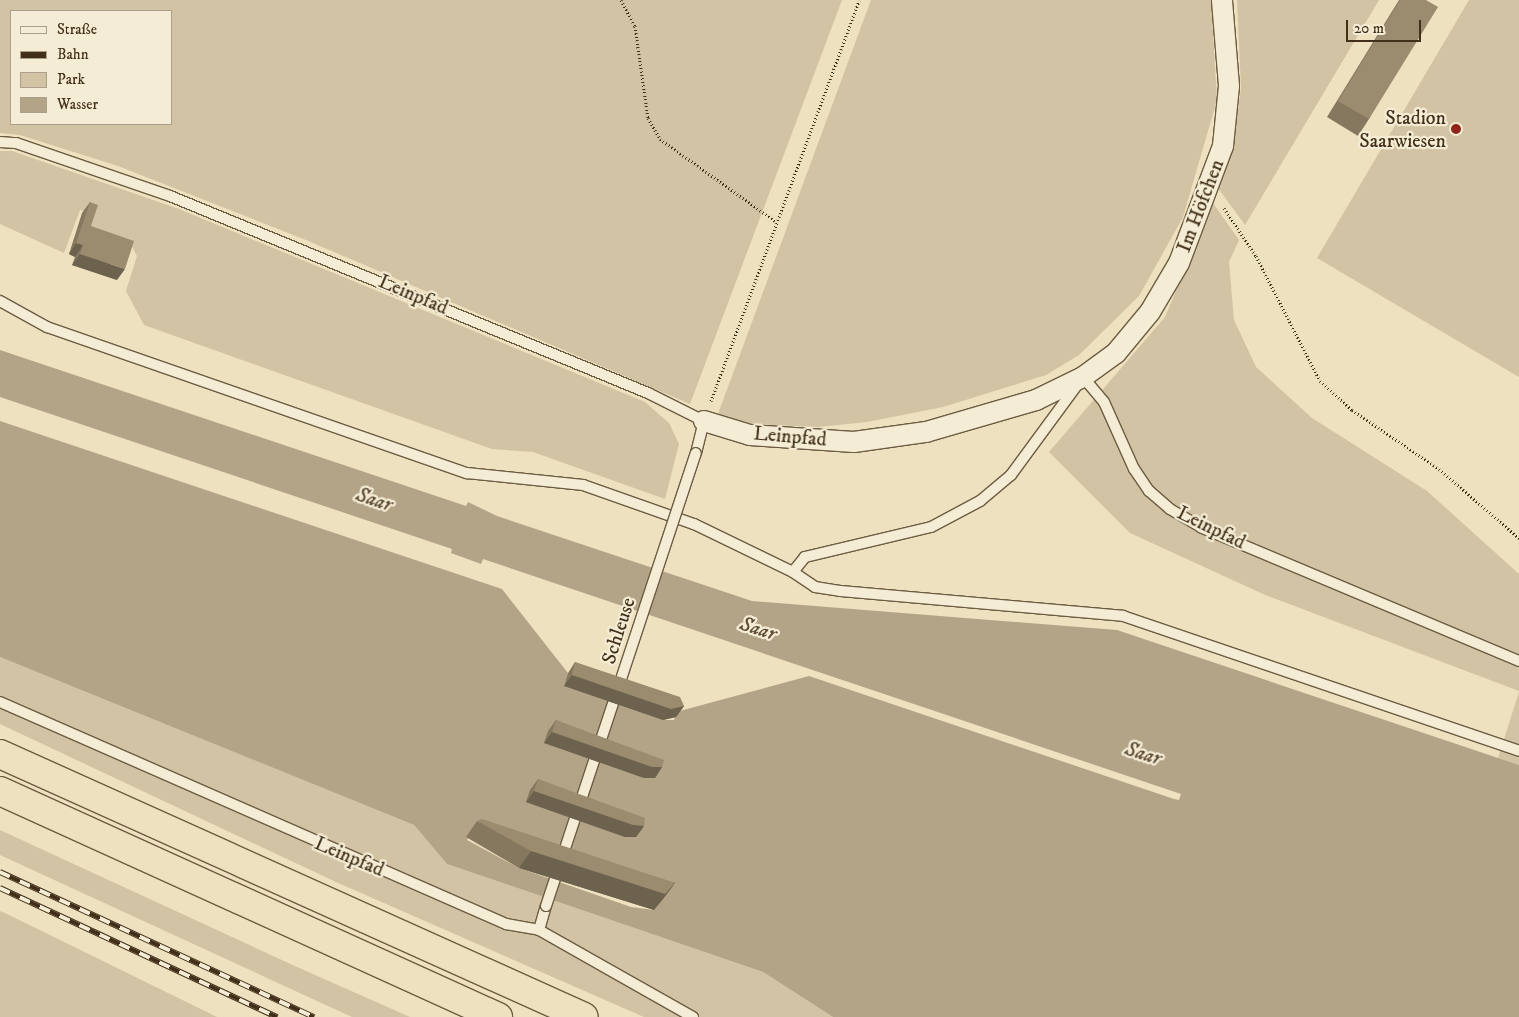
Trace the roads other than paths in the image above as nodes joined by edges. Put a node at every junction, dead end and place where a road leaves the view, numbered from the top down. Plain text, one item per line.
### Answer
1 (1222, 0) edge
2 (0, 142) edge
3 (0, 300) edge
4 (1083, 377) junction
5 (704, 421) junction
6 (793, 572) junction
7 (1519, 661) edge
8 (0, 701) edge
9 (1519, 751) edge
10 (0, 754) edge
11 (0, 791) edge
12 (539, 930) junction
13 (498, 1017) edge
14 (584, 1017) edge
15 (694, 1017) edge

1 - 4 street, Im Höfchen
2 - 5 lane, Leinpfad
3 - 6 lane
4 - 5 street, Leinpfad
4 - 6 lane
4 - 7 lane, Leinpfad
5 - 12 lane, Schleuse, bridge
6 - 9 lane
8 - 12 lane, Leinpfad
10 - 14 highway
11 - 13 highway
12 - 15 lane, Leinpfad

